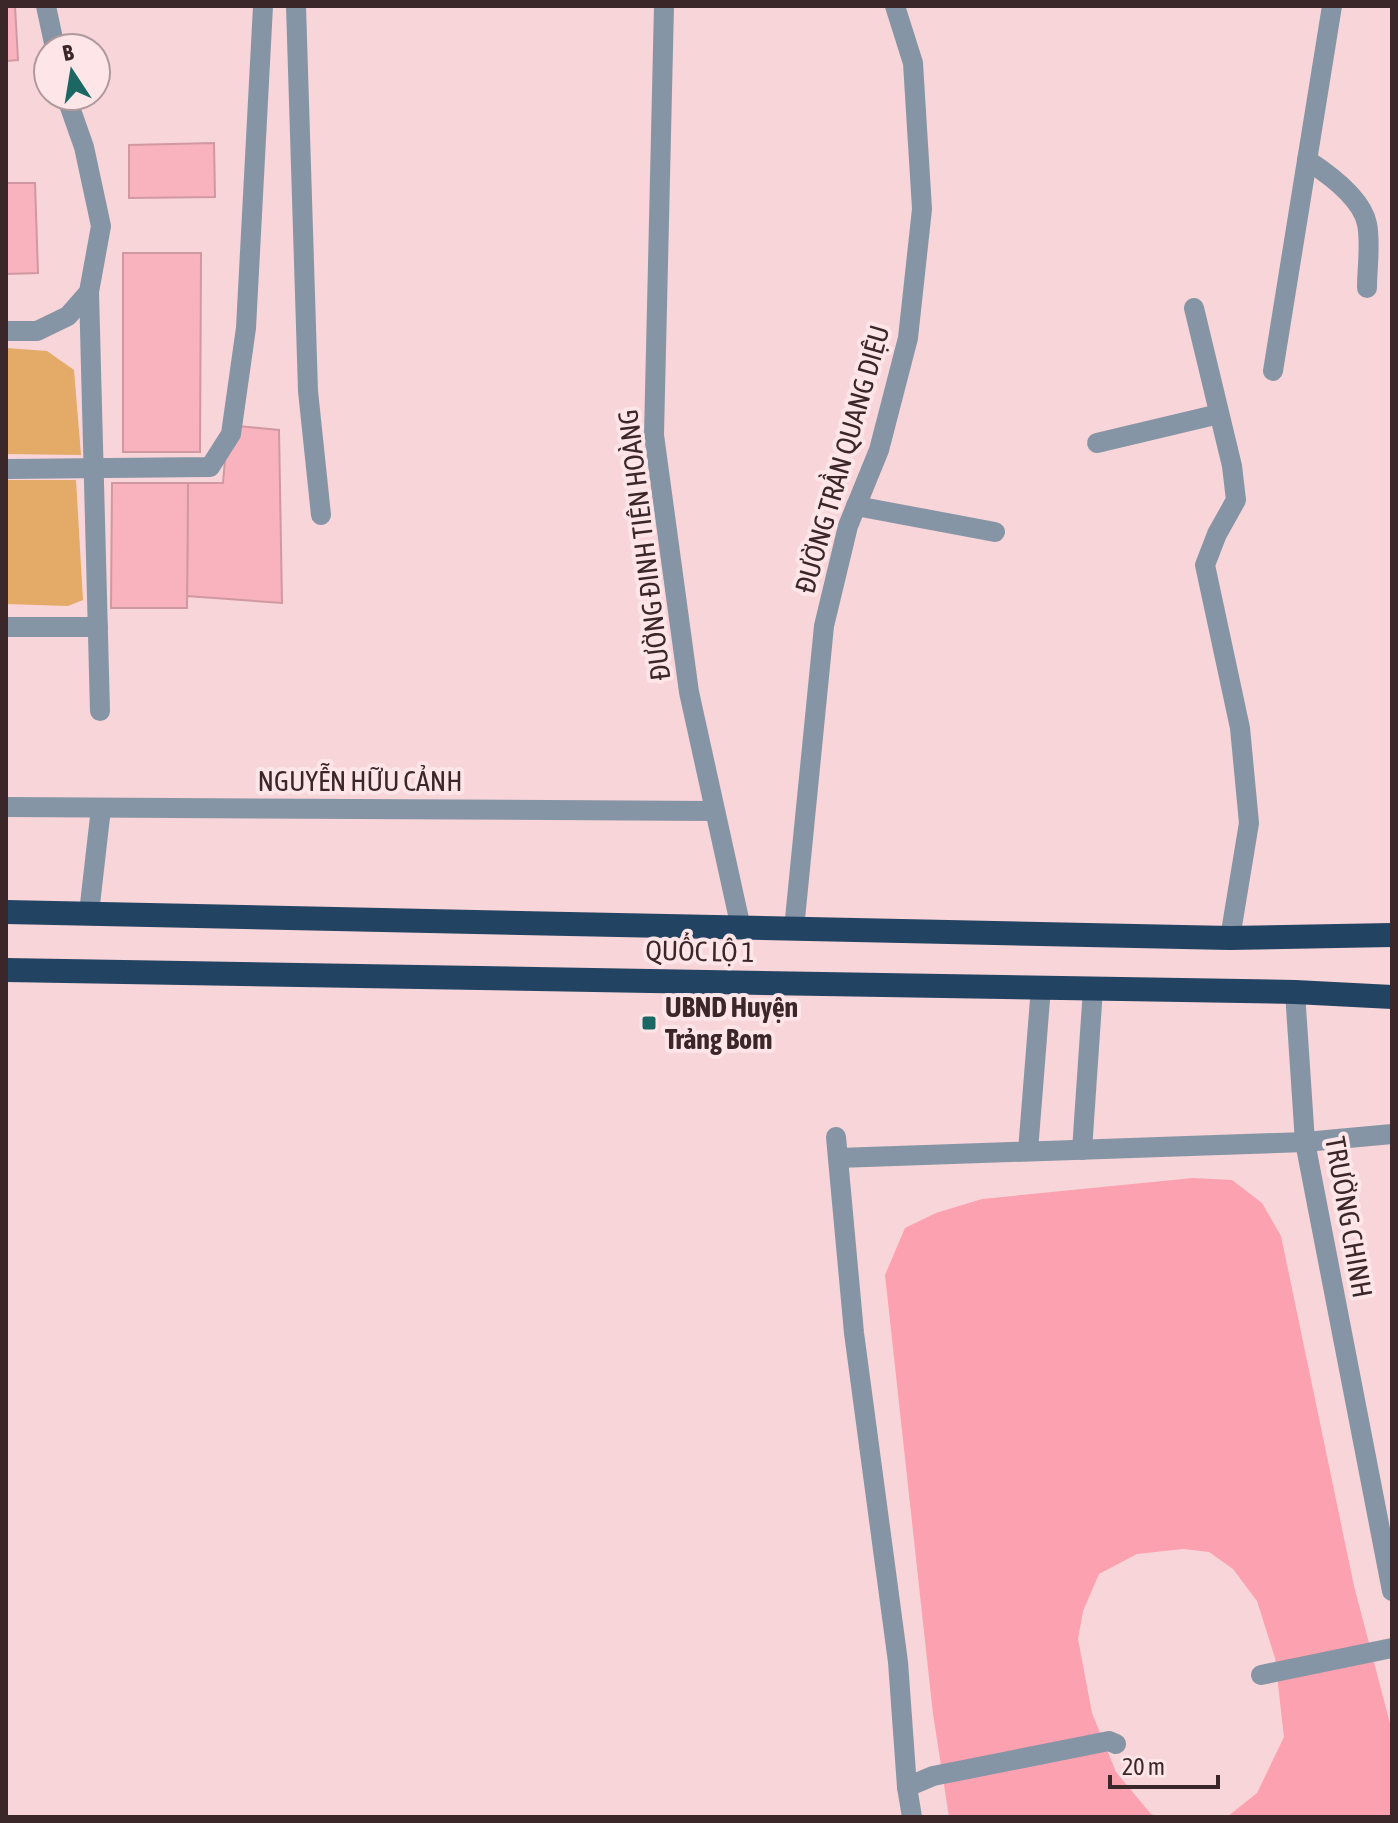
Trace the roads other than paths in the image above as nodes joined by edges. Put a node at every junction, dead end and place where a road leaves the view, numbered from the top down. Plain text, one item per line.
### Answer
1 (46, 6) edge
2 (263, 6) edge
3 (296, 6) edge
4 (664, 6) edge
5 (895, 6) edge
6 (1332, 6) edge
7 (52, 32) edge
8 (72, 112) edge
9 (1307, 160) junction
10 (1367, 288) dead end
11 (89, 292) junction
12 (1194, 308) dead end
13 (6, 331) edge
14 (1273, 371) dead end
15 (1219, 414) junction
16 (1097, 443) dead end
17 (6, 469) edge
18 (94, 469) junction
19 (856, 506) junction
20 (321, 515) dead end
21 (995, 532) dead end
22 (6, 627) edge
23 (98, 627) junction
24 (100, 711) dead end
25 (6, 807) edge
26 (101, 808) junction
27 (714, 811) junction
28 (6, 912) edge
29 (89, 913) junction
30 (741, 928) junction
31 (794, 929) junction
32 (1392, 935) edge
33 (1230, 938) junction
34 (6, 970) edge
35 (1041, 987) junction
36 (1093, 989) junction
37 (1295, 992) junction
38 (1392, 997) edge
39 (1392, 1134) edge
40 (1305, 1142) junction
41 (1082, 1150) junction
42 (1028, 1151) junction
43 (1392, 1591) edge
44 (1384, 1649) edge
45 (1261, 1675) dead end
46 (1113, 1742) dead end
47 (907, 1787) junction
48 (912, 1817) edge

1 - 7 street
2 - 18 street
3 - 20 street
4 - 27 street, ĐƯỜNG ĐINH TIÊN HOÀNG
5 - 19 street, ĐƯỜNG TRẦN QUANG DIỆU
6 - 9 street
8 - 11 street
9 - 10 street
9 - 14 street
11 - 13 street
11 - 18 street
12 - 15 street
15 - 16 street
15 - 33 street
17 - 18 street
18 - 23 street
19 - 21 street
19 - 31 street, ĐƯỜNG TRẦN QUANG DIỆU
22 - 23 street
23 - 24 street
25 - 26 street, NGUYỄN HỮU CẢNH
26 - 27 street, NGUYỄN HỮU CẢNH
26 - 29 street
27 - 30 street, ĐƯỜNG ĐINH TIÊN HOÀNG
28 - 29 highway, QUỐC LỘ 1
29 - 30 highway, QUỐC LỘ 1
30 - 31 highway, QUỐC LỘ 1
31 - 33 highway, QUỐC LỘ 1
32 - 33 highway, QUỐC LỘ 1
34 - 35 highway, QUỐC LỘ 1
35 - 36 highway, QUỐC LỘ 1
35 - 42 street
36 - 37 highway, QUỐC LỘ 1
36 - 41 street
37 - 38 highway, QUỐC LỘ 1
37 - 40 street, TRƯỜNG CHINH
39 - 40 street
40 - 41 street
40 - 43 street, TRƯỜNG CHINH
41 - 42 street
42 - 47 street
44 - 45 street
46 - 47 street
47 - 48 street

